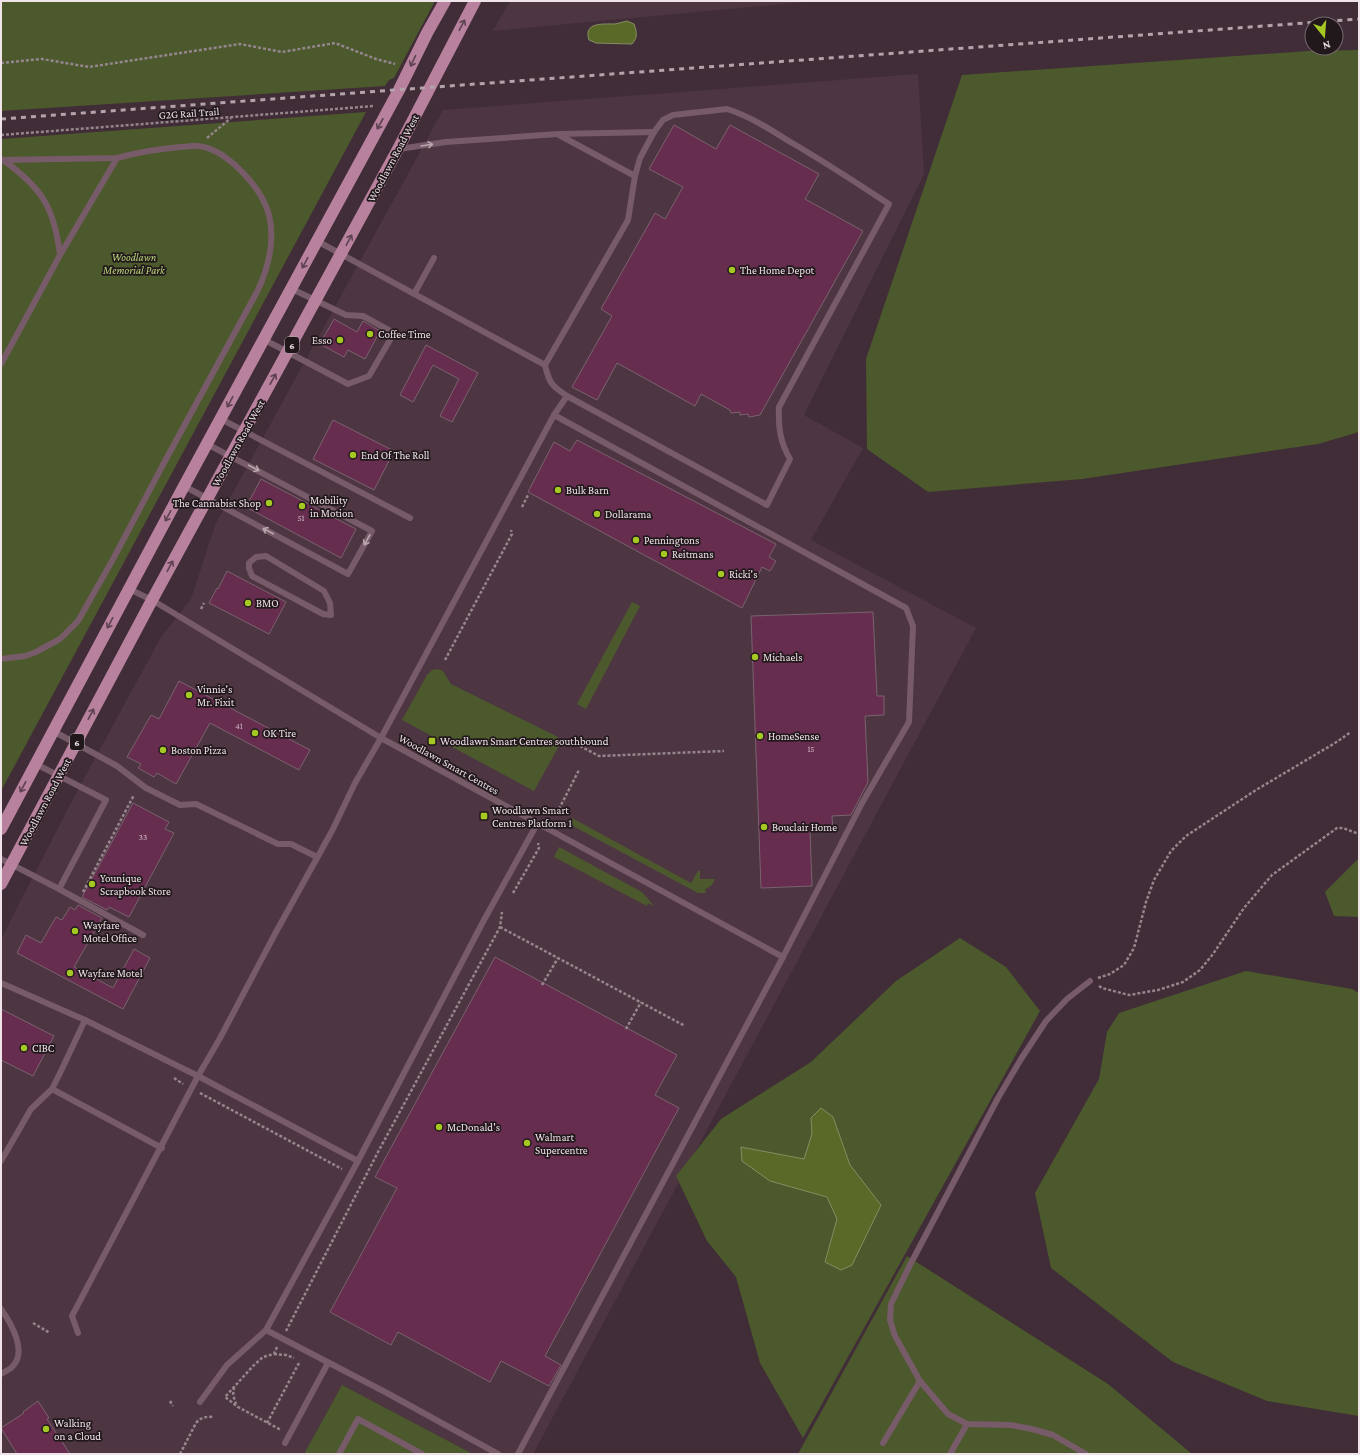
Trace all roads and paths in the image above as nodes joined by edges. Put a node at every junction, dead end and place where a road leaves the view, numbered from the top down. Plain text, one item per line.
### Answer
1 (445, 1) edge
2 (475, 1) edge
3 (1, 63) edge
4 (395, 64) dead end
5 (379, 106) dead end
6 (231, 118) junction
7 (654, 132) junction
8 (558, 134) junction
9 (1, 135) edge
10 (197, 146) junction
11 (398, 149) junction
12 (117, 158) junction
13 (2, 160) edge
14 (635, 176) junction
15 (317, 241) junction
16 (342, 254) junction
17 (60, 255) junction
18 (434, 258) dead end
19 (292, 289) junction
20 (414, 294) junction
21 (316, 301) junction
22 (263, 339) junction
23 (288, 352) junction
24 (1, 364) edge
25 (545, 365) junction
26 (567, 396) junction
27 (554, 415) junction
28 (221, 419) junction
29 (244, 432) junction
30 (207, 444) junction
31 (231, 456) junction
32 (184, 486) junction
33 (528, 495) dead end
34 (207, 498) junction
35 (522, 506) dead end
36 (410, 518) dead end
37 (511, 530) dead end
38 (129, 589) junction
39 (152, 600) junction
40 (204, 603) dead end
41 (202, 609) dead end
42 (331, 616) joint
43 (1, 659) edge
44 (445, 660) dead end
45 (53, 731) junction
46 (1351, 732) dead end
47 (381, 738) junction
48 (77, 742) junction
49 (580, 746) dead end
50 (724, 751) dead end
51 (36, 764) junction
52 (579, 770) dead end
53 (59, 775) junction
54 (134, 795) dead end
55 (559, 809) dead end
56 (537, 824) junction
57 (1, 829) edge
58 (1359, 834) edge
59 (538, 842) dead end
60 (318, 857) junction
61 (6, 862) edge
62 (1, 884) edge
63 (59, 889) junction
64 (513, 893) dead end
65 (88, 897) dead end
66 (502, 912) dead end
67 (500, 927) junction
68 (143, 935) dead end
69 (558, 958) junction
70 (783, 958) junction
71 (1090, 981) junction
72 (1, 983) edge
73 (542, 985) dead end
74 (641, 1002) junction
75 (85, 1020) junction
76 (685, 1026) dead end
77 (626, 1029) dead end
78 (170, 1075) dead end
79 (198, 1076) junction
80 (52, 1089) junction
81 (192, 1089) junction
82 (162, 1148) junction
83 (1, 1161) edge
84 (358, 1161) junction
85 (350, 1174) junction
86 (363, 1181) junction
87 (1, 1309) edge
88 (33, 1323) dead end
89 (266, 1330) junction
90 (50, 1332) dead end
91 (78, 1333) dead end
92 (282, 1339) junction
93 (274, 1354) junction
94 (300, 1360) junction
95 (328, 1363) junction
96 (323, 1372) junction
97 (1, 1374) edge
98 (920, 1381) junction
99 (234, 1387) junction
100 (170, 1401) dead end
101 (200, 1402) dead end
102 (173, 1406) dead end
103 (238, 1407) junction
104 (213, 1417) dead end
105 (267, 1422) junction
106 (967, 1424) junction
107 (290, 1435) junction
108 (285, 1443) dead end
109 (883, 1443) dead end
110 (180, 1454) edge
111 (339, 1454) edge
112 (422, 1454) edge
113 (498, 1454) edge
114 (518, 1454) edge
115 (950, 1454) edge
116 (1086, 1454) edge

1 -> 15 main road, 6
11 -> 2 main road, Woodlawn Road West / 6
3 - 4 path
5 - 6 path, G2G Rail Trail
6 - 9 path, G2G Rail Trail
6 - 10 path
7 - 8 lane
7 - 14 lane
7 - 26 lane
11 -> 8 lane
8 - 14 lane
10 - 12 lane
10 - 43 lane
16 -> 11 main road, Woodlawn Road West / 6
12 - 13 lane
12 - 17 lane
13 - 17 lane
14 - 25 lane
15 - 16 lane
15 -> 19 main road, 6
16 - 20 lane
16 - 21 main road, Woodlawn Road West / 6
17 - 24 lane
18 - 20 lane
19 - 21 lane
19 - 22 main road, 6
20 - 25 lane
21 - 23 main road, Woodlawn Road West / 6
21 - 23 lane
22 - 23 lane
22 -> 28 main road, 6
29 -> 23 main road, Woodlawn Road West / 6
25 - 26 lane
26 - 27 lane
27 - 47 lane
27 - 70 lane
28 - 29 lane
28 - 30 main road, 6
29 - 31 main road, Woodlawn Road West / 6
29 - 36 lane
30 - 31 lane
30 - 32 main road, 6
31 - 34 main road, Woodlawn Road West / 6
31 -> 34 lane
32 - 34 lane
32 -> 38 main road, 6
33 - 35 path
39 -> 34 main road, Woodlawn Road West / 6
37 - 44 path
38 - 39 lane
38 -> 45 main road, 6
39 - 47 lane
48 -> 39 main road, Woodlawn Road West / 6
40 - 41 path
42 - 42 lane
45 - 48 lane
45 - 51 main road, 6
46 - 71 path
47 - 56 lane, Woodlawn Smart Centres
47 - 60 lane, Woodlawn Smart Centres
48 - 53 main road, Woodlawn Road West / 6
48 - 60 lane
49 - 50 path
51 - 53 lane
51 -> 57 main road, 6
52 - 55 path
53 - 61 main road, Woodlawn Road West / 6
53 - 63 lane
54 - 65 path
56 - 70 lane, Woodlawn Smart Centres
56 - 84 lane
58 - 71 path
59 - 64 path
60 - 79 lane, Woodlawn Smart Centres
61 - 62 main road, Woodlawn Road West / 6
61 - 63 lane
63 - 68 lane
66 - 67 path
67 - 69 path
67 - 86 path
69 - 73 path
69 - 74 path
70 - 114 lane
71 - 98 lane
72 - 75 lane
74 - 76 path
74 - 77 path
75 - 79 lane
75 - 80 lane
78 - 81 path
79 - 81 lane, Woodlawn Smart Centres
79 - 84 lane
80 - 82 lane
80 - 83 lane
81 - 82 lane, Woodlawn Smart Centres
81 - 85 path
82 - 91 lane, Woodlawn Smart Centres
84 - 85 lane
85 - 86 path
85 - 89 lane
86 - 92 path
87 - 97 lane
88 - 90 path
89 - 92 lane
89 - 101 lane
92 - 93 path
92 - 95 lane
93 - 94 path
93 - 99 path
94 - 96 path
94 - 105 path
95 - 96 lane
95 - 113 lane
96 - 107 lane
98 - 106 lane
98 - 109 lane
99 - 103 path
99 - 103 path
100 - 102 path
103 - 105 path
104 - 110 path
105 - 107 path
106 - 115 lane
106 - 116 lane
107 - 108 lane
111 - 112 lane

